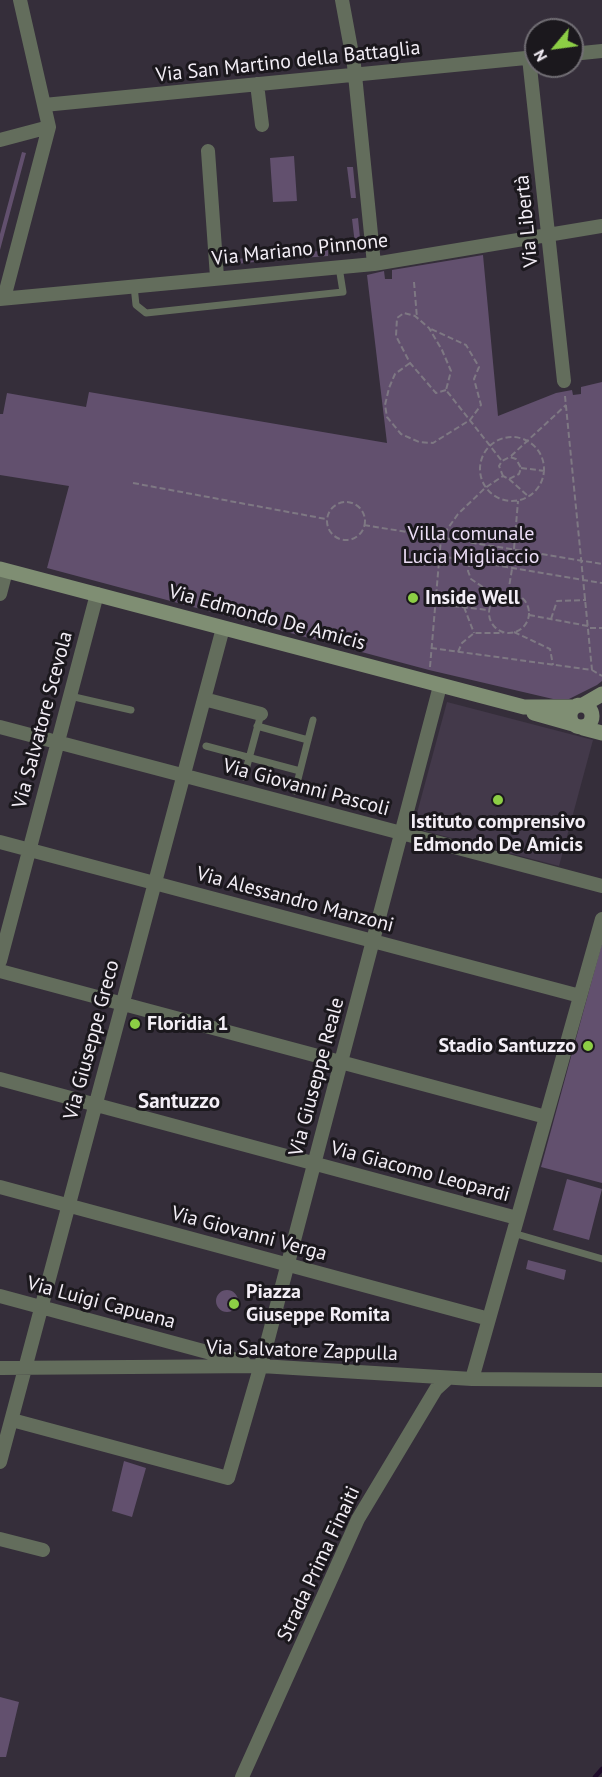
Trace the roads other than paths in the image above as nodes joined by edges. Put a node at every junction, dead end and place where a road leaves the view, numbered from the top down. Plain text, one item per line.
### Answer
1 (20, 0) edge
2 (342, 0) edge
3 (602, 51) edge
4 (584, 53) edge
5 (524, 58) edge
6 (354, 74) junction
7 (535, 78) edge
8 (257, 84) junction
9 (44, 105) junction
10 (262, 125) dead end
11 (49, 127) junction
12 (0, 140) edge
13 (208, 151) dead end
14 (602, 226) edge
15 (549, 236) junction
16 (374, 264) junction
17 (339, 267) junction
18 (217, 277) junction
19 (134, 286) junction
20 (2, 298) edge
21 (564, 381) road end
22 (3, 570) edge
23 (0, 594) edge
24 (97, 594) junction
25 (223, 628) junction
26 (440, 686) junction
27 (602, 694) edge
28 (70, 696) junction
29 (204, 699) junction
30 (131, 710) dead end
31 (588, 716) edge
32 (259, 720) junction
33 (313, 720) dead end
34 (0, 727) edge
35 (602, 733) edge
36 (308, 740) junction
37 (57, 742) junction
38 (206, 746) dead end
39 (249, 758) junction
40 (300, 771) junction
41 (183, 775) junction
42 (244, 777) dead end
43 (295, 791) dead end
44 (400, 833) junction
45 (0, 842) edge
46 (29, 850) junction
47 (155, 883) junction
48 (602, 886) edge
49 (602, 919) edge
50 (373, 941) junction
51 (0, 961) edge
52 (0, 971) edge
53 (580, 996) junction
54 (122, 1005) junction
55 (341, 1063) junction
56 (0, 1079) edge
57 (94, 1105) junction
58 (546, 1117) junction
59 (314, 1164) junction
60 (0, 1187) edge
61 (67, 1205) junction
62 (517, 1218) junction
63 (513, 1233) junction
64 (602, 1259) edge
65 (288, 1265) junction
66 (0, 1296) edge
67 (40, 1307) junction
68 (489, 1319) junction
69 (261, 1366) junction
70 (0, 1368) edge
71 (24, 1368) junction
72 (448, 1378) junction
73 (472, 1379) junction
74 (602, 1380) edge
75 (12, 1420) junction
76 (0, 1462) edge
77 (0, 1539) edge
78 (44, 1550) dead end
79 (242, 1777) edge

1 - 9 street
2 - 6 street
3 - 4 street
5 - 6 street, Via San Martino della Battaglia
6 - 8 street, Via San Martino della Battaglia
6 - 16 street
7 - 15 street, Via Libertà
8 - 9 street, Via San Martino della Battaglia
8 - 10 street
9 - 11 street
11 - 12 street
11 - 20 street
13 - 18 street
14 - 15 street, Via Mariano Pinnone
15 - 16 street, Via Mariano Pinnone
15 - 21 street, Via Libertà
16 - 17 street, Via Mariano Pinnone
17 - 18 street, Via Mariano Pinnone
17 - 19 lane
18 - 19 street, Via Mariano Pinnone
19 - 20 street, Via Mariano Pinnone
22 - 23 street
22 - 24 main road, Via Edmondo De Amicis
24 - 25 main road, Via Edmondo De Amicis
24 - 28 street, Via Salvatore Scevola
25 - 26 main road, Via Edmondo De Amicis
25 - 29 street, Via Giuseppe Greco
26 - 31 main road, Via Edmondo De Amicis
26 - 44 street, Via Giuseppe Reale
27 - 31 main road
28 - 30 lane
28 - 37 street, Via Salvatore Scevola
29 - 32 street
29 - 41 street, Via Giuseppe Greco
31 - 35 main road, Via Edmondo De Amicis
32 - 36 lane
32 - 39 lane
33 - 36 lane
34 - 37 street, Via Giovanni Pascoli
36 - 40 lane
37 - 41 street, Via Giovanni Pascoli
37 - 46 street, Via Salvatore Scevola
38 - 39 lane
39 - 40 lane
39 - 42 lane
40 - 43 lane
41 - 44 street, Via Giovanni Pascoli
41 - 47 street, Via Giuseppe Greco
44 - 48 street, Via Giovanni Pascoli
44 - 50 street, Via Giuseppe Reale
45 - 46 street, Via Alessandro Manzoni
46 - 47 street, Via Alessandro Manzoni
46 - 51 street, Via Salvatore Scevola
47 - 50 street, Via Alessandro Manzoni
47 - 54 street, Via Giuseppe Greco
49 - 53 street
50 - 53 street, Via Alessandro Manzoni
50 - 55 street, Via Giuseppe Reale
52 - 54 street
53 - 58 street
54 - 55 street
54 - 57 street, Via Giuseppe Greco
55 - 58 street
55 - 59 street, Via Giuseppe Reale
56 - 57 street, Via Giacomo Leopardi
57 - 59 street, Via Giacomo Leopardi
57 - 61 street, Via Giuseppe Greco
58 - 62 street
59 - 62 street, Via Giacomo Leopardi
59 - 65 street, Via Giuseppe Reale
60 - 61 street, Via Giovanni Verga
61 - 65 street, Via Giovanni Verga
61 - 67 street, Via Giuseppe Greco
62 - 63 street
63 - 64 lane
63 - 68 street
65 - 68 street, Via Giovanni Verga
65 - 69 street, Via Giuseppe Reale
66 - 67 street, Via Luigi Capuana
67 - 69 street, Via Luigi Capuana
67 - 71 street, Via Giuseppe Greco
68 - 73 street
69 - 71 street, Via Salvatore Zappulla
69 - 72 street, Via Salvatore Zappulla
69 - 75 street, Via Giuseppe Reale
70 - 71 street, Via Salvatore Zappulla
71 - 75 street, Via Giuseppe Greco
72 - 73 street, Via Salvatore Zappulla
72 - 79 street, Strada Prima Finaiti
73 - 74 street, Via Salvatore Zappulla
75 - 76 street, Via Giuseppe Greco
77 - 78 street

